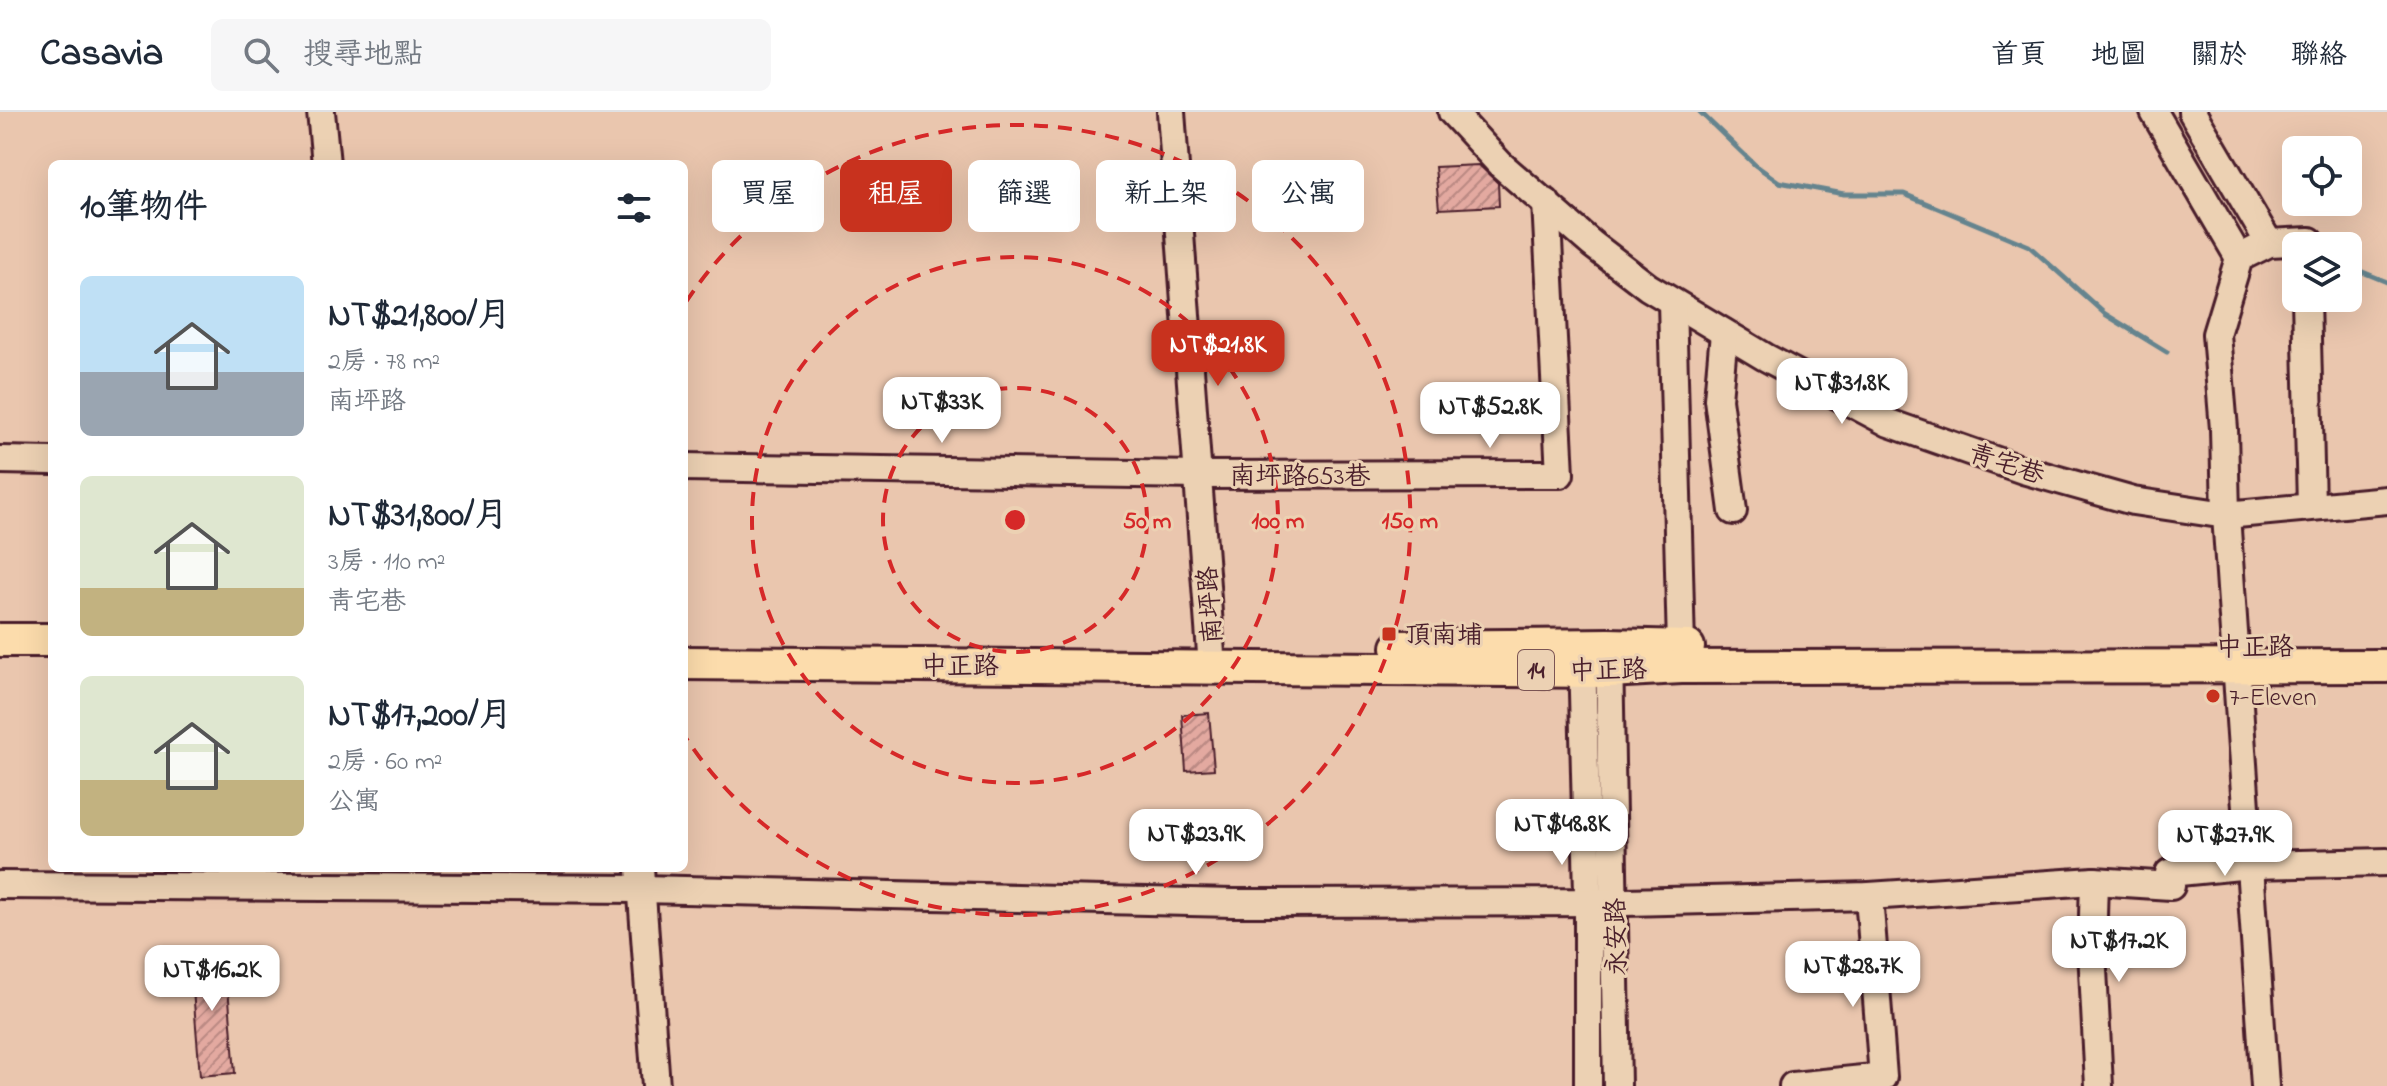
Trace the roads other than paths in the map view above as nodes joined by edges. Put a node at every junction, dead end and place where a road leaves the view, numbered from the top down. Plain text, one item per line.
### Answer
1 (321, 112) edge
2 (1171, 112) edge
3 (1452, 112) edge
4 (2154, 112) edge
5 (2192, 112) edge
6 (326, 160) edge
7 (1546, 202) junction
8 (2282, 242) edge
9 (2269, 243) junction
10 (2239, 258) junction
11 (1672, 302) junction
12 (2306, 312) edge
13 (1724, 333) junction
14 (0, 460) edge
15 (48, 461) edge
16 (688, 467) edge
17 (1199, 475) junction
18 (2387, 500) edge
19 (2311, 506) junction
20 (1733, 511) dead end
21 (2226, 515) junction
22 (0, 640) edge
23 (48, 640) edge
24 (688, 643) edge
25 (2387, 646) edge
26 (1681, 647) junction
27 (2235, 656) junction
28 (1212, 658) junction
29 (1595, 658) junction
30 (0, 660) edge
31 (48, 660) edge
32 (688, 663) edge
33 (2387, 666) edge
34 (2387, 862) edge
35 (2250, 865) junction
36 (640, 878) edge
37 (2094, 881) junction
38 (0, 885) edge
39 (1869, 896) junction
40 (1588, 901) junction
41 (1614, 902) junction
42 (1809, 1085) edge
43 (656, 1086) edge
44 (1588, 1086) edge
45 (1617, 1086) edge
46 (2099, 1086) edge
47 (2265, 1086) edge

1 - 6 street
2 - 17 street, 南坪路
3 - 7 street, 青宅巷
4 - 10 street
5 - 9 street
7 - 11 street, 青宅巷
7 - 17 street, 南坪路653巷
8 - 9 street
9 - 10 street
10 - 21 street
11 - 13 street, 青宅巷
11 - 26 street
12 - 19 street
13 - 20 street
13 - 21 street, 青宅巷
14 - 15 street
16 - 17 street
17 - 28 street, 南坪路
18 - 19 street, 青宅巷
19 - 21 street, 青宅巷
21 - 27 street
22 - 23 main road
24 - 28 main road, 中正路 / 14
25 - 27 main road, 中正路 / 14
26 - 27 main road, 中正路 / 14
26 - 29 main road, 中正路 / 14
27 - 29 main road, 中正路 / 14
27 - 33 main road, 中正路 / 14
27 - 35 street
28 - 29 main road, 中正路 / 14
28 - 32 main road, 中正路 / 14
29 - 40 street, 永安路
29 - 41 street, 永安路
30 - 31 main road
34 - 35 street
35 - 37 street
35 - 47 street
36 - 38 street
36 - 40 street
36 - 43 street
37 - 39 street
37 - 46 street
39 - 41 street
39 - 42 street
40 - 41 street
40 - 44 street, 永安路
41 - 45 street, 永安路

